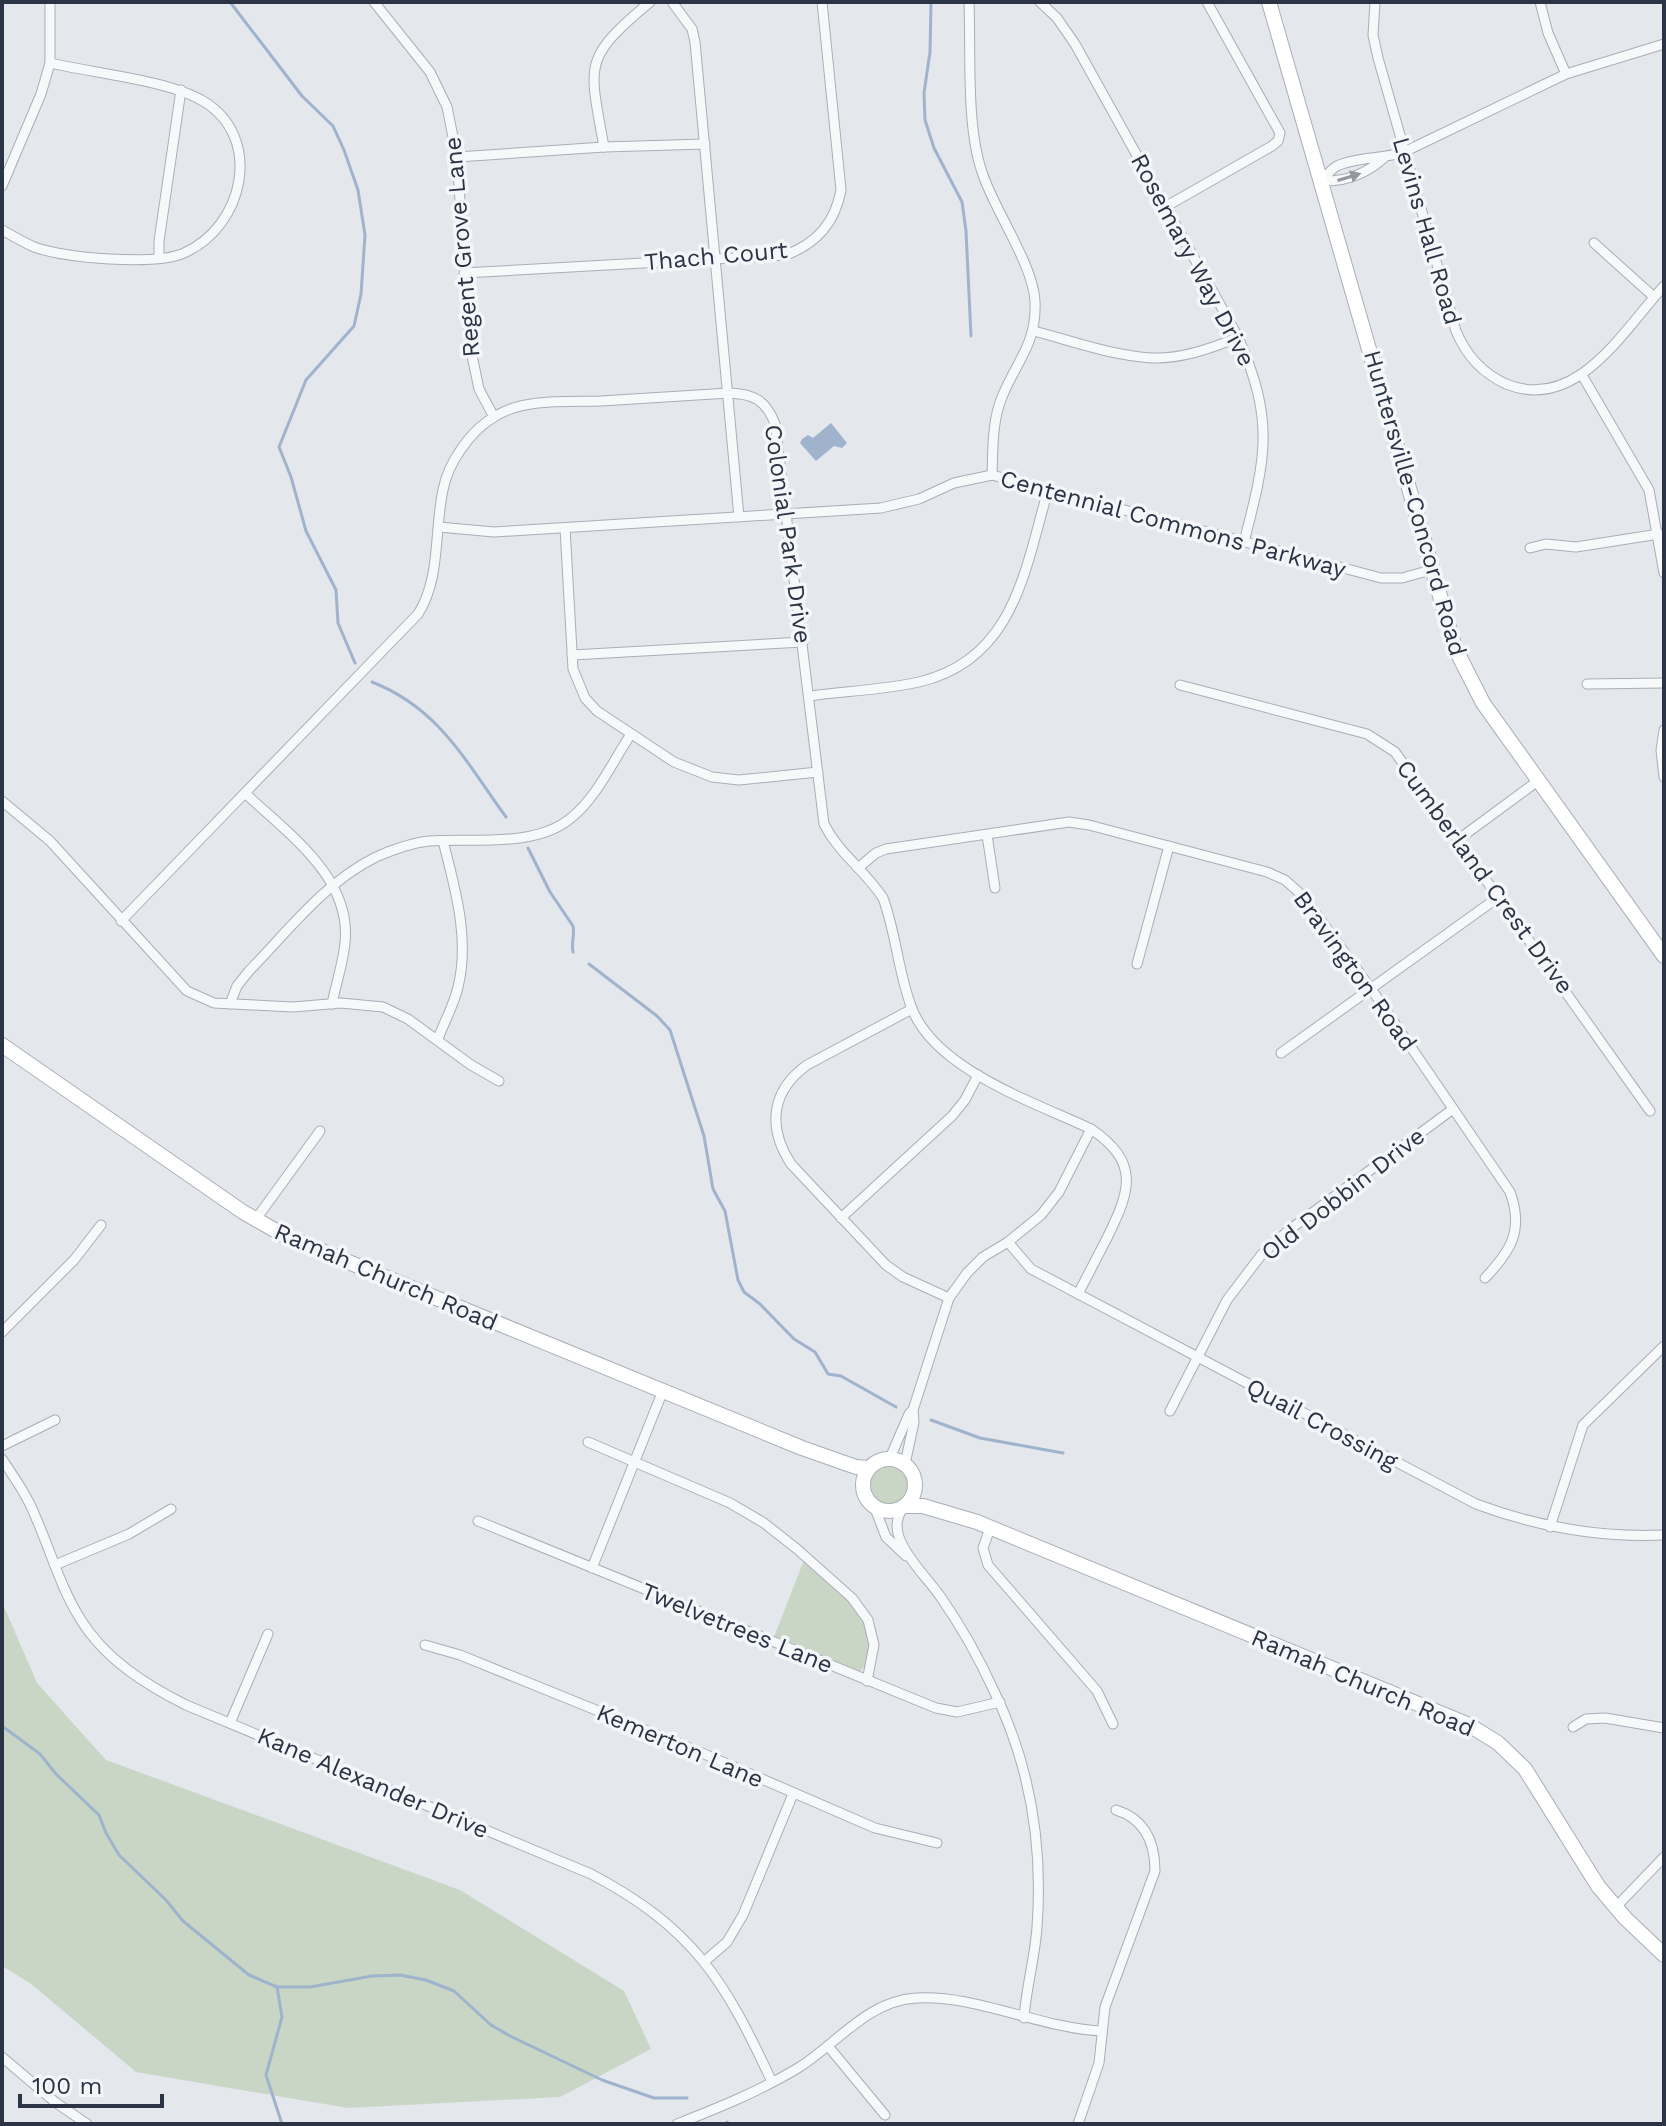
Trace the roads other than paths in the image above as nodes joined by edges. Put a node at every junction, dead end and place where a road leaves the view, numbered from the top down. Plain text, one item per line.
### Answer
1 (50, 2) edge
2 (374, 2) edge
3 (650, 2) edge
4 (672, 2) edge
5 (822, 2) edge
6 (969, 2) edge
7 (1040, 2) edge
8 (1207, 2) edge
9 (1269, 2) edge
10 (1375, 2) edge
11 (1540, 2) edge
12 (1664, 44) edge
13 (50, 63) junction
14 (1566, 74) junction
15 (181, 90) junction
16 (705, 144) junction
17 (604, 147) junction
18 (1404, 152) junction
19 (457, 157) junction
20 (1322, 181) junction
21 (2, 186) edge
22 (1165, 207) junction
23 (2, 230) edge
24 (1594, 243) dead end
25 (159, 258) junction
26 (716, 260) junction
27 (464, 273) junction
28 (1664, 286) edge
29 (1654, 297) junction
30 (1034, 331) junction
31 (1238, 337) junction
32 (1582, 375) junction
33 (729, 393) junction
34 (494, 417) junction
35 (992, 475) junction
36 (1048, 490) junction
37 (788, 514) junction
38 (739, 517) junction
39 (439, 527) junction
40 (565, 528) junction
41 (1659, 534) junction
42 (1244, 542) junction
43 (1530, 548) dead end
44 (1431, 570) junction
45 (1664, 573) edge
46 (803, 642) junction
47 (572, 655) junction
48 (1664, 683) edge
49 (1587, 684) dead end
50 (1180, 685) dead end
51 (809, 696) junction
52 (1664, 730) edge
53 (631, 734) junction
54 (818, 772) junction
55 (1664, 777) edge
56 (1539, 780) junction
57 (245, 793) junction
58 (2, 801) edge
59 (987, 835) junction
60 (1459, 839) junction
61 (443, 841) junction
62 (1169, 846) junction
63 (858, 868) junction
64 (334, 884) junction
65 (995, 888) dead end
66 (1500, 896) junction
67 (121, 921) junction
68 (1664, 955) edge
69 (1137, 964) dead end
70 (1372, 990) junction
71 (230, 1004) junction
72 (332, 1004) junction
73 (912, 1009) junction
74 (438, 1039) junction
75 (2, 1045) edge
76 (1281, 1053) dead end
77 (978, 1075) junction
78 (499, 1081) dead end
79 (1453, 1109) junction
80 (1650, 1111) dead end
81 (1091, 1129) junction
82 (320, 1131) dead end
83 (841, 1218) junction
84 (256, 1219) junction
85 (101, 1225) dead end
86 (1008, 1242) junction
87 (1485, 1278) dead end
88 (1078, 1294) junction
89 (949, 1298) junction
90 (2, 1332) edge
91 (1664, 1346) edge
92 (1198, 1358) junction
93 (662, 1393) junction
94 (913, 1410) junction
95 (1170, 1411) dead end
96 (55, 1420) dead end
97 (588, 1442) dead end
98 (2, 1446) edge
99 (802, 1448) junction
100 (890, 1458) junction
101 (2, 1459) edge
102 (635, 1462) junction
103 (905, 1464) junction
104 (868, 1468) junction
105 (862, 1485) junction
106 (916, 1488) junction
107 (874, 1506) junction
108 (904, 1506) junction
109 (171, 1509) dead end
110 (478, 1521) dead end
111 (984, 1525) junction
112 (1550, 1527) junction
113 (1664, 1535) edge
114 (915, 1564) junction
115 (55, 1565) junction
116 (592, 1568) junction
117 (268, 1634) dead end
118 (425, 1645) dead end
119 (867, 1681) junction
120 (1000, 1702) junction
121 (230, 1723) junction
122 (1113, 1724) dead end
123 (1573, 1727) dead end
124 (1664, 1728) edge
125 (793, 1794) junction
126 (1116, 1810) dead end
127 (937, 1843) dead end
128 (1664, 1857) edge
129 (1616, 1907) junction
130 (1664, 1955) edge
131 (705, 1961) junction
132 (1024, 2018) junction
133 (1101, 2031) junction
134 (828, 2046) junction
135 (2, 2057) edge
136 (772, 2082) junction
137 (885, 2115) dead end
138 (87, 2124) edge
139 (677, 2124) edge
140 (1078, 2124) edge

1 - 13 street
2 - 19 street, Regent Grove Lane
3 - 17 street
4 - 16 street
5 - 26 street, Thach Court
6 - 30 street
7 - 22 street, Rosemary Way Drive
8 - 22 street
9 - 20 main road, Huntersville-Concord Road
10 - 18 street, Levins Hall Road
11 - 14 street
12 - 14 street
13 - 15 street
13 - 21 street
14 - 18 street
15 - 25 street
15 - 25 street
16 - 17 street
16 - 26 street
17 - 19 street
18 - 20 street
18 - 32 street, Levins Hall Road
19 - 27 street, Regent Grove Lane
20 - 44 main road, Huntersville-Concord Road
22 - 31 street, Rosemary Way Drive
23 - 25 street
24 - 29 street
26 - 27 street, Thach Court
26 - 33 street
27 - 34 street, Regent Grove Lane
28 - 29 street, Levins Hall Road
29 - 32 street, Levins Hall Road
30 - 31 street
30 - 35 street
31 - 42 street, Rosemary Way Drive
32 - 41 street
33 - 34 street, Colonial Park Drive
33 - 37 street, Colonial Park Drive
33 - 38 street
34 - 39 street, Colonial Park Drive
35 - 36 street, Centennial Commons Parkway
35 - 37 street, Centennial Commons Parkway
36 - 42 street, Centennial Commons Parkway
36 - 51 street
37 - 38 street, Centennial Commons Parkway
37 - 46 street, Colonial Park Drive
38 - 40 street, Centennial Commons Parkway
39 - 40 street, Centennial Commons Parkway
39 - 57 street, Colonial Park Drive
40 - 47 street
41 - 43 street
41 - 45 street
42 - 44 street, Centennial Commons Parkway
44 - 56 main road, Huntersville-Concord Road
46 - 47 street
46 - 51 street, Colonial Park Drive
47 - 53 street
48 - 49 street
50 - 60 street, Cumberland Crest Drive
51 - 54 street, Colonial Park Drive
52 - 55 street
53 - 54 street
53 - 61 street
54 - 63 street, Colonial Park Drive
56 - 60 street
56 - 68 main road, Huntersville-Concord Road
57 - 64 street
57 - 67 street, Colonial Park Drive
58 - 67 street
59 - 62 street, Bravington Road
59 - 63 street, Bravington Road
59 - 65 street
60 - 66 street, Cumberland Crest Drive
61 - 64 street
61 - 74 street
62 - 69 street
62 - 70 street, Bravington Road
63 - 73 street, Colonial Park Drive
64 - 71 street
64 - 72 street
66 - 70 street
66 - 80 street, Cumberland Crest Drive
67 - 71 street
70 - 76 street
70 - 79 street, Bravington Road
71 - 72 street
72 - 74 street
73 - 77 street, Colonial Park Drive
73 - 83 street
74 - 78 street
75 - 84 main road, Ramah Church Road
77 - 81 street, Colonial Park Drive
77 - 83 street
79 - 87 street, Bravington Road
79 - 92 street, Old Dobbin Drive
81 - 86 street
81 - 88 street, Colonial Park Drive
82 - 84 street
83 - 89 street
84 - 93 main road, Ramah Church Road
85 - 90 street
86 - 88 street, Quail Crossing
86 - 89 street
88 - 92 street, Quail Crossing
89 - 94 street
91 - 112 street
92 - 95 street, Old Dobbin Drive
92 - 112 street, Quail Crossing
93 - 99 main road, Ramah Church Road
93 - 102 street
94 - 100 street
94 - 103 street
96 - 98 street
97 - 102 street
99 - 104 main road, Ramah Church Road
99 - 105 main road, Ramah Church Road
100 - 103 main road
100 - 104 main road
101 - 115 street, Kane Alexander Drive
102 - 116 street
102 - 119 street
103 - 106 main road
104 - 105 main road
105 - 107 main road, Ramah Church Road
106 - 108 main road
106 - 111 main road, Ramah Church Road
107 - 108 main road, Ramah Church Road
107 - 114 street
108 - 111 main road, Ramah Church Road
108 - 114 street
109 - 115 street
110 - 116 street, Twelvetrees Lane
111 - 122 street
111 - 129 main road, Ramah Church Road
112 - 113 street, Quail Crossing
114 - 120 street
115 - 121 street, Kane Alexander Drive
116 - 119 street, Twelvetrees Lane
117 - 121 street
118 - 125 street, Kemerton Lane
119 - 120 street, Twelvetrees Lane
120 - 132 street
121 - 131 street, Kane Alexander Drive
123 - 124 street
125 - 127 street, Kemerton Lane
125 - 131 street
126 - 133 street
128 - 129 street
129 - 130 main road, Ramah Church Road
131 - 136 street, Kane Alexander Drive
132 - 133 street
132 - 134 street
133 - 140 street
134 - 136 street
134 - 137 street
135 - 138 street
136 - 139 street

